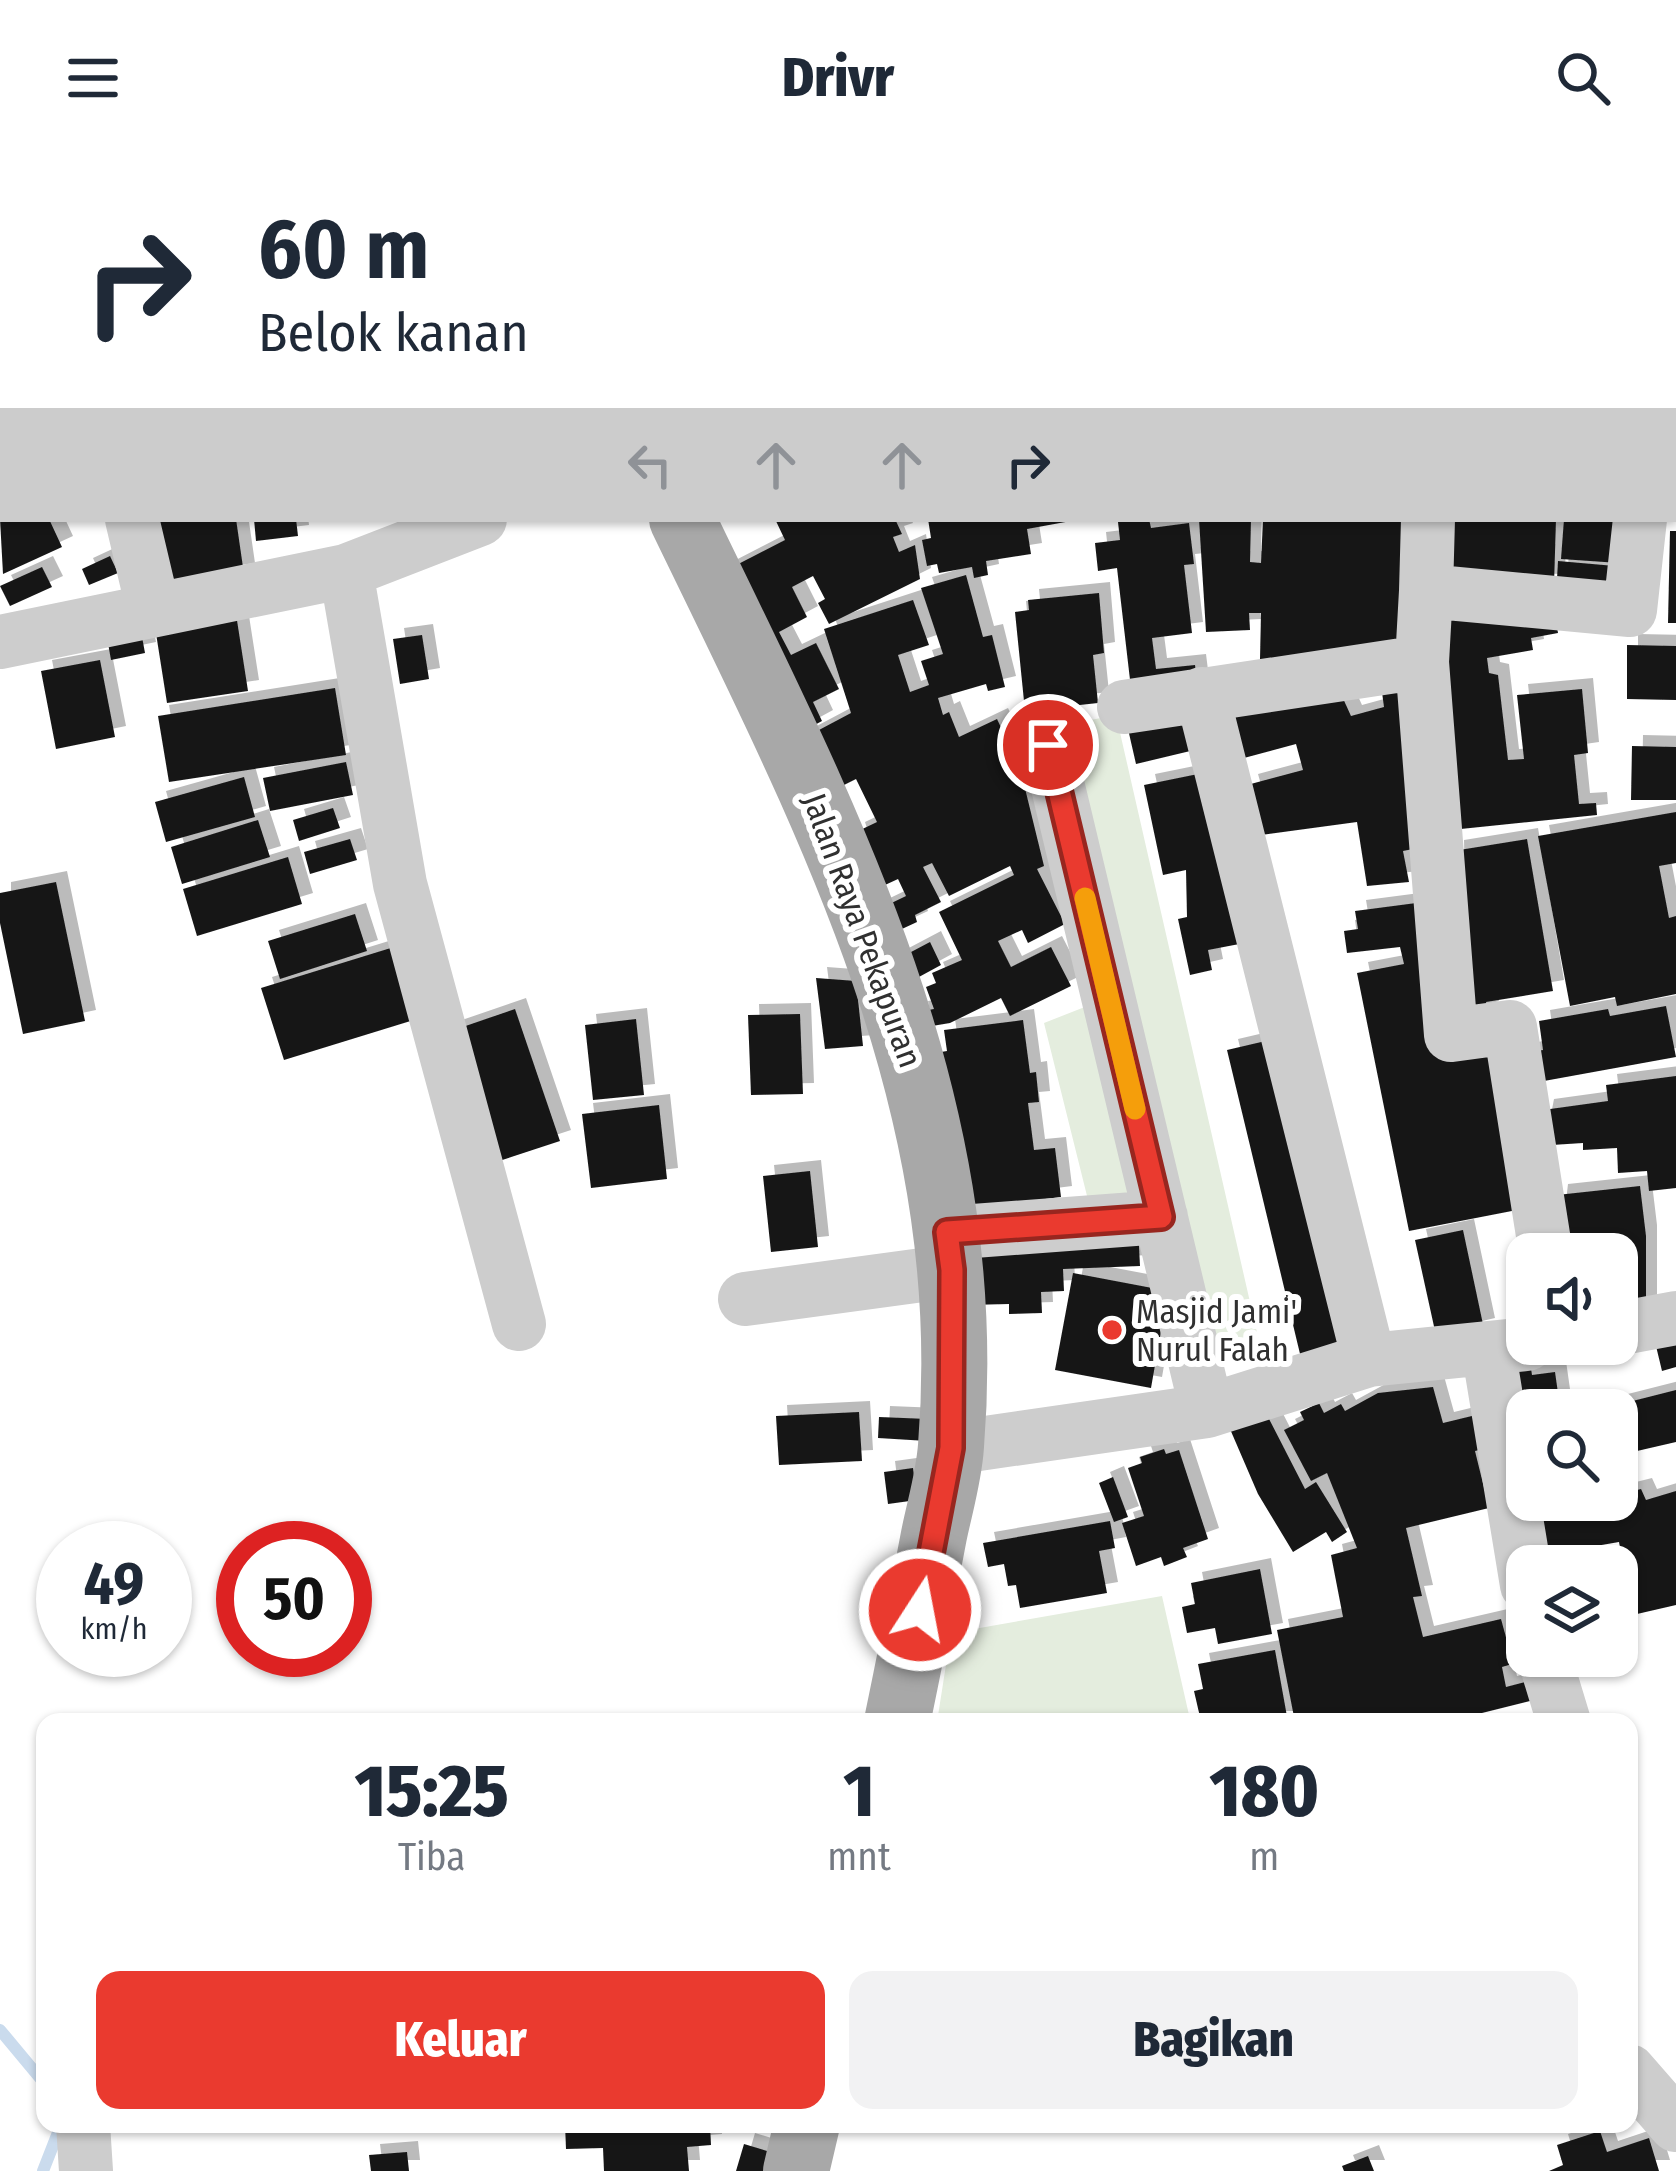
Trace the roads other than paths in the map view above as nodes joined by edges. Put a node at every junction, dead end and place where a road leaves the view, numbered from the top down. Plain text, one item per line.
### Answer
1 (133, 522) edge
2 (472, 522) edge
3 (683, 522) edge
4 (1428, 522) edge
5 (1640, 522) edge
6 (346, 571) junction
7 (1426, 591) junction
8 (153, 608) junction
9 (0, 643) edge
10 (1422, 662) junction
11 (1202, 694) junction
12 (1124, 707) dead end
13 (1048, 745) dead end
14 (1161, 1217) junction
15 (1543, 1233) edge
16 (950, 1251) junction
17 (745, 1299) dead end
18 (1676, 1318) edge
19 (519, 1324) dead end
20 (1638, 1325) edge
21 (1506, 1346) edge
22 (1369, 1360) junction
23 (1510, 1365) edge
24 (1208, 1411) junction
25 (951, 1448) junction
26 (1524, 1545) edge
27 (1550, 1677) edge
28 (899, 1713) edge
29 (1561, 1713) edge
30 (1638, 2081) edge
31 (1676, 2125) edge
32 (84, 2133) edge
33 (805, 2133) edge
34 (86, 2171) edge
35 (796, 2171) edge

1 - 8 street
2 - 6 street
3 - 16 main road, Jalan Raya Pekapuran
4 - 7 street
5 - 7 street
6 - 8 street
6 - 19 street
7 - 10 street
8 - 9 street
10 - 11 street
10 - 15 street
11 - 12 street
11 - 22 street
13 - 14 street
14 - 16 street
14 - 24 street
16 - 17 street
16 - 25 main road, Jalan Raya Pekapuran
18 - 20 street
21 - 22 street
22 - 24 street
23 - 26 street
24 - 25 street
25 - 28 main road, Jalan Raya Pekapuran
27 - 29 street
30 - 31 street
32 - 34 street
33 - 35 main road

